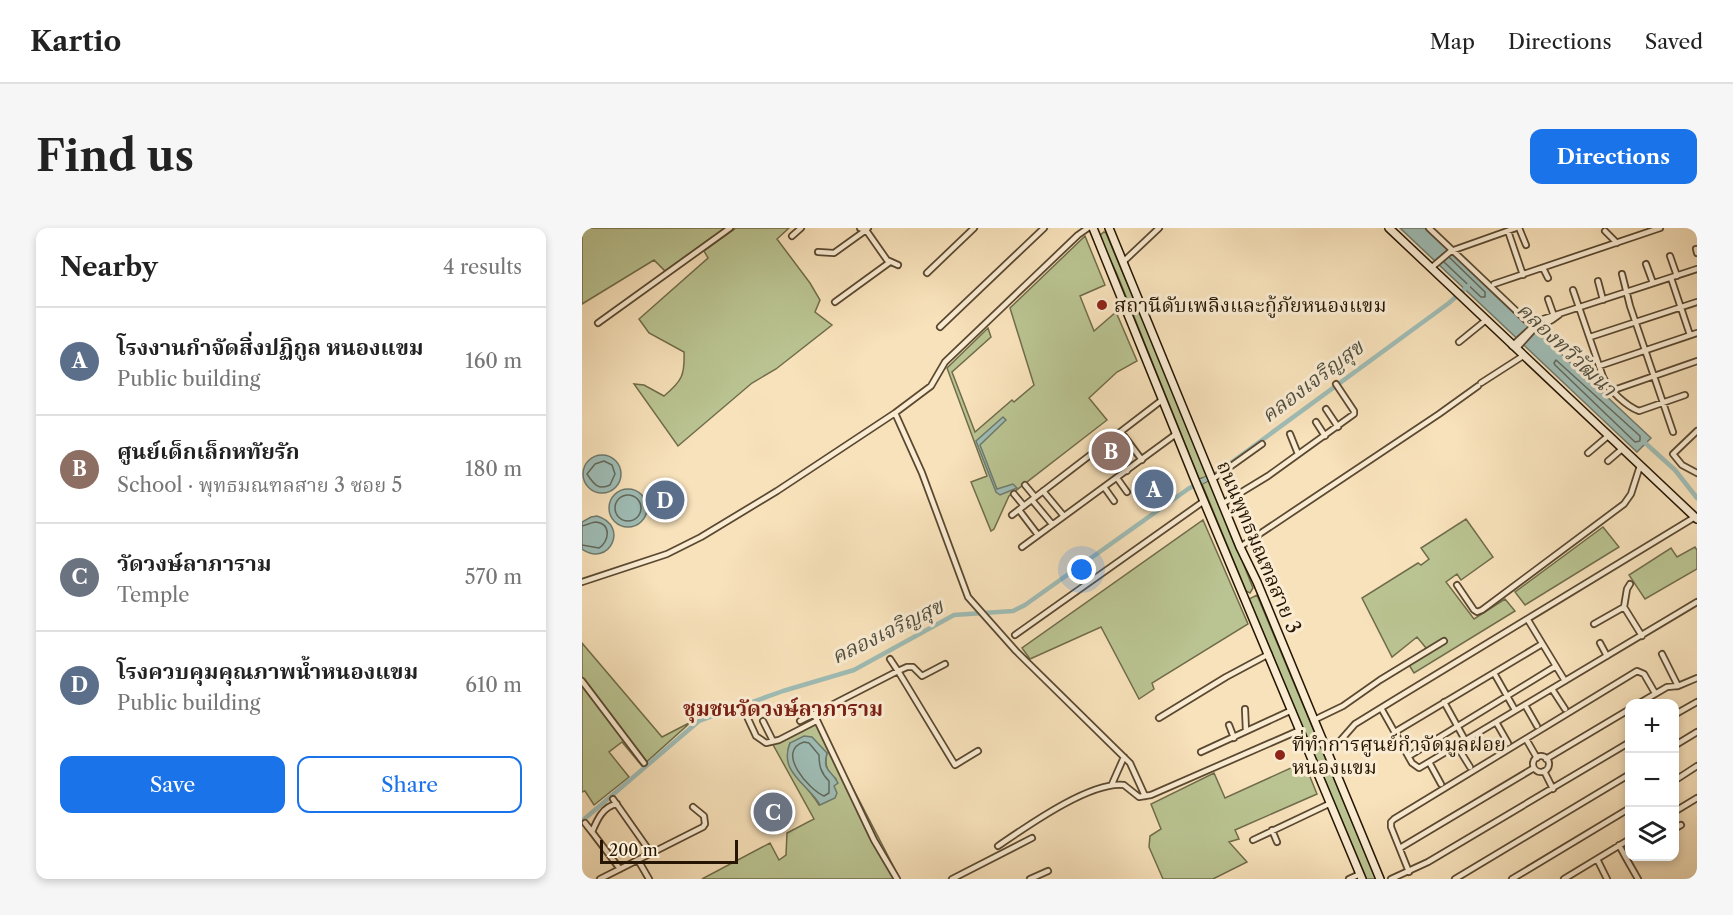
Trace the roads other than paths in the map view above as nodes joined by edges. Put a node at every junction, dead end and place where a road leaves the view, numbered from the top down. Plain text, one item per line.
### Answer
1 (730, 228) edge
2 (801, 228) edge
3 (974, 228) edge
4 (1044, 228) edge
5 (1090, 228) edge
6 (1109, 228) edge
7 (1159, 228) edge
8 (1389, 228) edge
9 (1429, 228) edge
10 (1518, 228) edge
11 (1660, 228) edge
12 (865, 229) edge
13 (1508, 231) junction
14 (1605, 231) dead end
15 (792, 236) dead end
16 (1617, 243) junction
17 (1526, 244) dead end
18 (1451, 250) junction
19 (818, 252) dead end
20 (1671, 256) dead end
21 (890, 262) junction
22 (1123, 262) junction
23 (1646, 264) dead end
24 (898, 265) dead end
25 (1431, 268) junction
26 (1543, 268) junction
27 (1697, 269) edge
28 (927, 273) dead end
29 (1622, 274) dead end
30 (1523, 275) junction
31 (1677, 276) junction
32 (1548, 278) dead end
33 (1671, 278) junction
34 (1598, 281) dead end
35 (1653, 283) junction
36 (1494, 284) dead end
37 (1573, 290) dead end
38 (1628, 291) junction
39 (1548, 299) dead end
40 (1603, 300) junction
41 (835, 302) dead end
42 (1697, 302) edge
43 (1579, 308) junction
44 (1680, 308) junction
45 (1556, 316) junction
46 (1486, 320) junction
47 (1636, 322) junction
48 (598, 323) dead end
49 (940, 327) dead end
50 (1531, 327) junction
51 (1697, 333) edge
52 (1690, 335) junction
53 (1590, 337) junction
54 (1459, 342) dead end
55 (1514, 348) junction
56 (1645, 351) junction
57 (1523, 356) junction
58 (1697, 361) edge
59 (1599, 366) junction
60 (1653, 376) junction
61 (1337, 386) dead end
62 (1611, 391) junction
63 (1685, 395) dead end
64 (1162, 400) junction
65 (1662, 403) junction
66 (1326, 409) dead end
67 (895, 412) junction
68 (1316, 422) dead end
69 (1338, 427) junction
70 (1697, 431) edge
71 (1121, 432) junction
72 (1673, 432) dead end
73 (1176, 434) junction
74 (1290, 434) dead end
75 (1325, 436) junction
76 (1608, 436) junction
77 (1262, 444) dead end
78 (1622, 449) junction
79 (1588, 453) dead end
80 (1299, 454) junction
81 (1116, 455) dead end
82 (1142, 459) junction
83 (1608, 461) dead end
84 (1640, 466) junction
85 (1126, 471) junction
86 (1697, 473) edge
87 (1212, 477) junction
88 (1117, 478) junction
89 (1025, 485) dead end
90 (1104, 487) junction
91 (1043, 491) junction
92 (1127, 492) dead end
93 (1014, 494) dead end
94 (1033, 499) junction
95 (1114, 501) dead end
96 (1204, 501) junction
97 (1222, 504) junction
98 (1021, 508) junction
99 (1012, 515) dead end
100 (1063, 515) junction
101 (1696, 518) edge
102 (1052, 524) junction
103 (1038, 535) junction
104 (1022, 547) dead end
105 (1240, 548) junction
106 (582, 582) edge
107 (1630, 584) dead end
108 (1457, 585) dead end
109 (1258, 586) junction
110 (1242, 593) junction
111 (1697, 602) edge
112 (1624, 607) junction
113 (1528, 620) junction
114 (1594, 624) dead end
115 (1015, 635) dead end
116 (1642, 636) junction
117 (1444, 641) dead end
118 (1600, 643) dead end
119 (1542, 644) junction
120 (1269, 654) junction
121 (1662, 654) dead end
122 (1606, 656) junction
123 (890, 659) dead end
124 (945, 664) dead end
125 (1556, 666) junction
126 (898, 671) junction
127 (1494, 673) junction
128 (1697, 678) edge
129 (582, 681) edge
130 (1565, 681) junction
131 (1678, 686) junction
132 (1552, 689) junction
133 (1655, 693) junction
134 (1508, 697) junction
135 (1648, 699) edge
136 (1444, 702) junction
137 (1697, 702) edge
138 (1525, 705) junction
139 (743, 708) dead end
140 (1381, 708) junction
141 (1245, 709) dead end
142 (1565, 709) dead end
143 (1292, 710) junction
144 (1515, 711) junction
145 (1625, 711) edge
146 (1679, 711) edge
147 (814, 714) junction
148 (1159, 718) dead end
149 (1314, 720) junction
150 (763, 721) dead end
151 (800, 721) dead end
152 (816, 721) junction
153 (1496, 722) junction
154 (1229, 725) dead end
155 (1537, 726) dead end
156 (1458, 728) junction
157 (1300, 730) junction
158 (1246, 731) junction
159 (1395, 732) junction
160 (1697, 732) edge
161 (1234, 738) junction
162 (1526, 739) junction
163 (1465, 740) junction
164 (773, 741) junction
165 (1509, 743) dead end
166 (1679, 743) edge
167 (1625, 744) edge
168 (1457, 746) junction
169 (1326, 748) junction
170 (978, 751) dead end
171 (1201, 752) dead end
172 (1409, 756) junction
173 (1124, 758) junction
174 (1537, 758) junction
175 (1546, 759) junction
176 (1429, 762) junction
177 (644, 763) dead end
178 (1697, 766) edge
179 (1470, 767) dead end
180 (1534, 768) junction
181 (1544, 771) junction
182 (1625, 776) edge
183 (1679, 778) edge
184 (1112, 784) junction
185 (1441, 784) dead end
186 (1553, 789) junction
187 (1145, 796) junction
188 (1697, 798) edge
189 (613, 799) dead end
190 (1331, 803) junction
191 (617, 804) junction
192 (693, 807) dead end
193 (1679, 809) edge
194 (1625, 810) edge
195 (585, 823) dead end
196 (1272, 830) junction
197 (592, 832) junction
198 (1032, 838) dead end
199 (1253, 840) dead end
200 (1625, 841) edge
201 (1277, 842) dead end
202 (1619, 845) junction
203 (998, 846) dead end
204 (1400, 848) junction
205 (651, 853) junction
206 (1625, 853) edge
207 (1597, 859) junction
208 (638, 860) junction
209 (1630, 861) edge
210 (620, 869) junction
211 (968, 871) junction
212 (1048, 871) dead end
213 (1409, 872) junction
214 (1361, 877) edge
215 (602, 879) edge
216 (649, 879) edge
217 (897, 879) edge
218 (951, 879) edge
219 (972, 879) edge
220 (1030, 879) edge
221 (1349, 879) edge
222 (1380, 879) edge
223 (1391, 879) edge
224 (1455, 879) edge
225 (1512, 879) edge
226 (1564, 879) edge
227 (1608, 879) edge
228 (1638, 879) edge

1 - 48 street
2 - 15 street
3 - 28 street
4 - 49 street
5 - 64 main road, ถนนพุทธมณฑลสาย 3
5 - 67 street
6 - 22 main road, ถนนพุทธมณฑลสาย 3
7 - 22 street
8 - 25 main road
9 - 18 street
10 - 13 street
10 - 17 street
11 - 16 street
12 - 19 street
12 - 21 street
13 - 18 street
13 - 30 street
14 - 16 street
16 - 26 street
18 - 25 street
18 - 50 street
20 - 31 street
21 - 24 street
21 - 41 street
22 - 87 main road, ถนนพุทธมณฑลสาย 3
23 - 35 street
25 - 46 main road
26 - 30 street
26 - 32 street
27 - 31 street
29 - 38 street
30 - 36 street
31 - 33 street
33 - 35 street
33 - 44 street
34 - 40 street
35 - 38 street
37 - 43 street
38 - 40 street
38 - 47 street
39 - 45 street
40 - 43 street
42 - 44 street
43 - 45 street
43 - 53 street
44 - 47 street
44 - 52 street
45 - 50 street
46 - 54 street
46 - 55 main road
47 - 53 street
47 - 56 street
50 - 55 street
51 - 52 street
52 - 56 street
53 - 59 street
55 - 57 main road
56 - 59 street
56 - 60 street
57 - 76 main road
57 - 105 street
58 - 60 street
59 - 62 street
60 - 62 street
60 - 65 street
61 - 69 street
62 - 65 street
63 - 65 street
64 - 71 street
64 - 73 main road, ถนนพุทธมณฑลสาย 3
65 - 72 street
66 - 69 street
67 - 106 street
67 - 173 street
68 - 75 street
69 - 75 street
70 - 86 street
71 - 82 street
71 - 91 street
73 - 82 street
73 - 96 main road, ถนนพุทธมณฑลสาย 3
74 - 80 street
75 - 80 street
76 - 78 main road
76 - 79 street
77 - 87 street
78 - 83 street
78 - 84 main road
80 - 97 street
81 - 85 street
82 - 85 street
84 - 101 main road
84 - 108 street
85 - 88 street
87 - 97 main road, ถนนพุทธมณฑลสาย 3
88 - 90 street
88 - 92 street
89 - 94 street
90 - 95 street
90 - 100 street
91 - 94 street
91 - 100 street
93 - 98 street
94 - 98 street
94 - 102 street
96 - 110 main road, ถนนพุทธมณฑลสาย 3
96 - 115 street
97 - 105 main road, ถนนพุทธมณฑลสาย 3
98 - 99 street
98 - 103 street
100 - 102 street
101 - 113 street
102 - 103 street
103 - 104 street
105 - 109 main road, ถนนพุทธมณฑลสาย 3
107 - 112 street
109 - 110 main road
109 - 149 main road, ถนนพุทธมณฑลสาย 3
110 - 120 main road, ถนนพุทธมณฑลสาย 3
111 - 116 street
112 - 114 street
112 - 116 street
113 - 119 street
113 - 140 street
116 - 122 street
117 - 149 street
118 - 122 street
119 - 125 street
119 - 127 street
120 - 143 main road, ถนนพุทธมณฑลสาย 3
120 - 148 street
121 - 131 street
122 - 130 street
123 - 126 street
124 - 126 street
125 - 130 street
125 - 134 street
126 - 147 street
126 - 170 street
127 - 134 street
127 - 136 street
128 - 131 street
129 - 177 street
130 - 132 street
131 - 133 street
132 - 138 street
132 - 142 street
133 - 135 street
133 - 162 street
134 - 144 street
134 - 156 street
136 - 156 street
136 - 159 street
137 - 146 street
138 - 144 street
138 - 155 street
139 - 164 street
140 - 159 street
140 - 169 street
141 - 158 street
143 - 157 main road, ถนนพุทธมณฑลสาย 3
143 - 158 street
144 - 153 street
145 - 175 street
147 - 151 street
147 - 152 street
149 - 169 main road, ถนนพุทธมณฑลสาย 3
150 - 164 street
152 - 164 street
152 - 217 street
153 - 163 street
153 - 165 street
154 - 161 street
156 - 163 street
156 - 172 street
157 - 187 street
157 - 190 main road, ถนนพุทธมณฑลสาย 3
158 - 161 street
159 - 172 street
160 - 166 street
161 - 171 street
162 - 174 street
162 - 204 street
163 - 168 street
167 - 186 street
168 - 176 street
168 - 179 street
169 - 222 main road, ถนนพุทธมณฑลสาย 3
172 - 176 street
173 - 184 street
173 - 187 street
174 - 175 street
174 - 180 street
175 - 181 street
176 - 185 street
178 - 183 street
180 - 181 street
180 - 204 street
181 - 186 street
182 - 224 street
184 - 187 street
184 - 203 street
186 - 213 street
188 - 193 street
189 - 191 street
190 - 196 street
190 - 214 main road, ถนนพุทธมณฑลสาย 3
191 - 197 street
191 - 205 street
192 - 205 street
194 - 225 street
195 - 197 street
196 - 199 street
196 - 201 street
197 - 210 street
198 - 211 street
200 - 202 street
202 - 206 street
202 - 207 street
204 - 213 street
205 - 208 street
207 - 226 street
207 - 227 street
208 - 210 street
208 - 216 street
209 - 228 street
210 - 215 street
211 - 218 street
211 - 219 street
212 - 220 street
213 - 223 street
214 - 221 street

